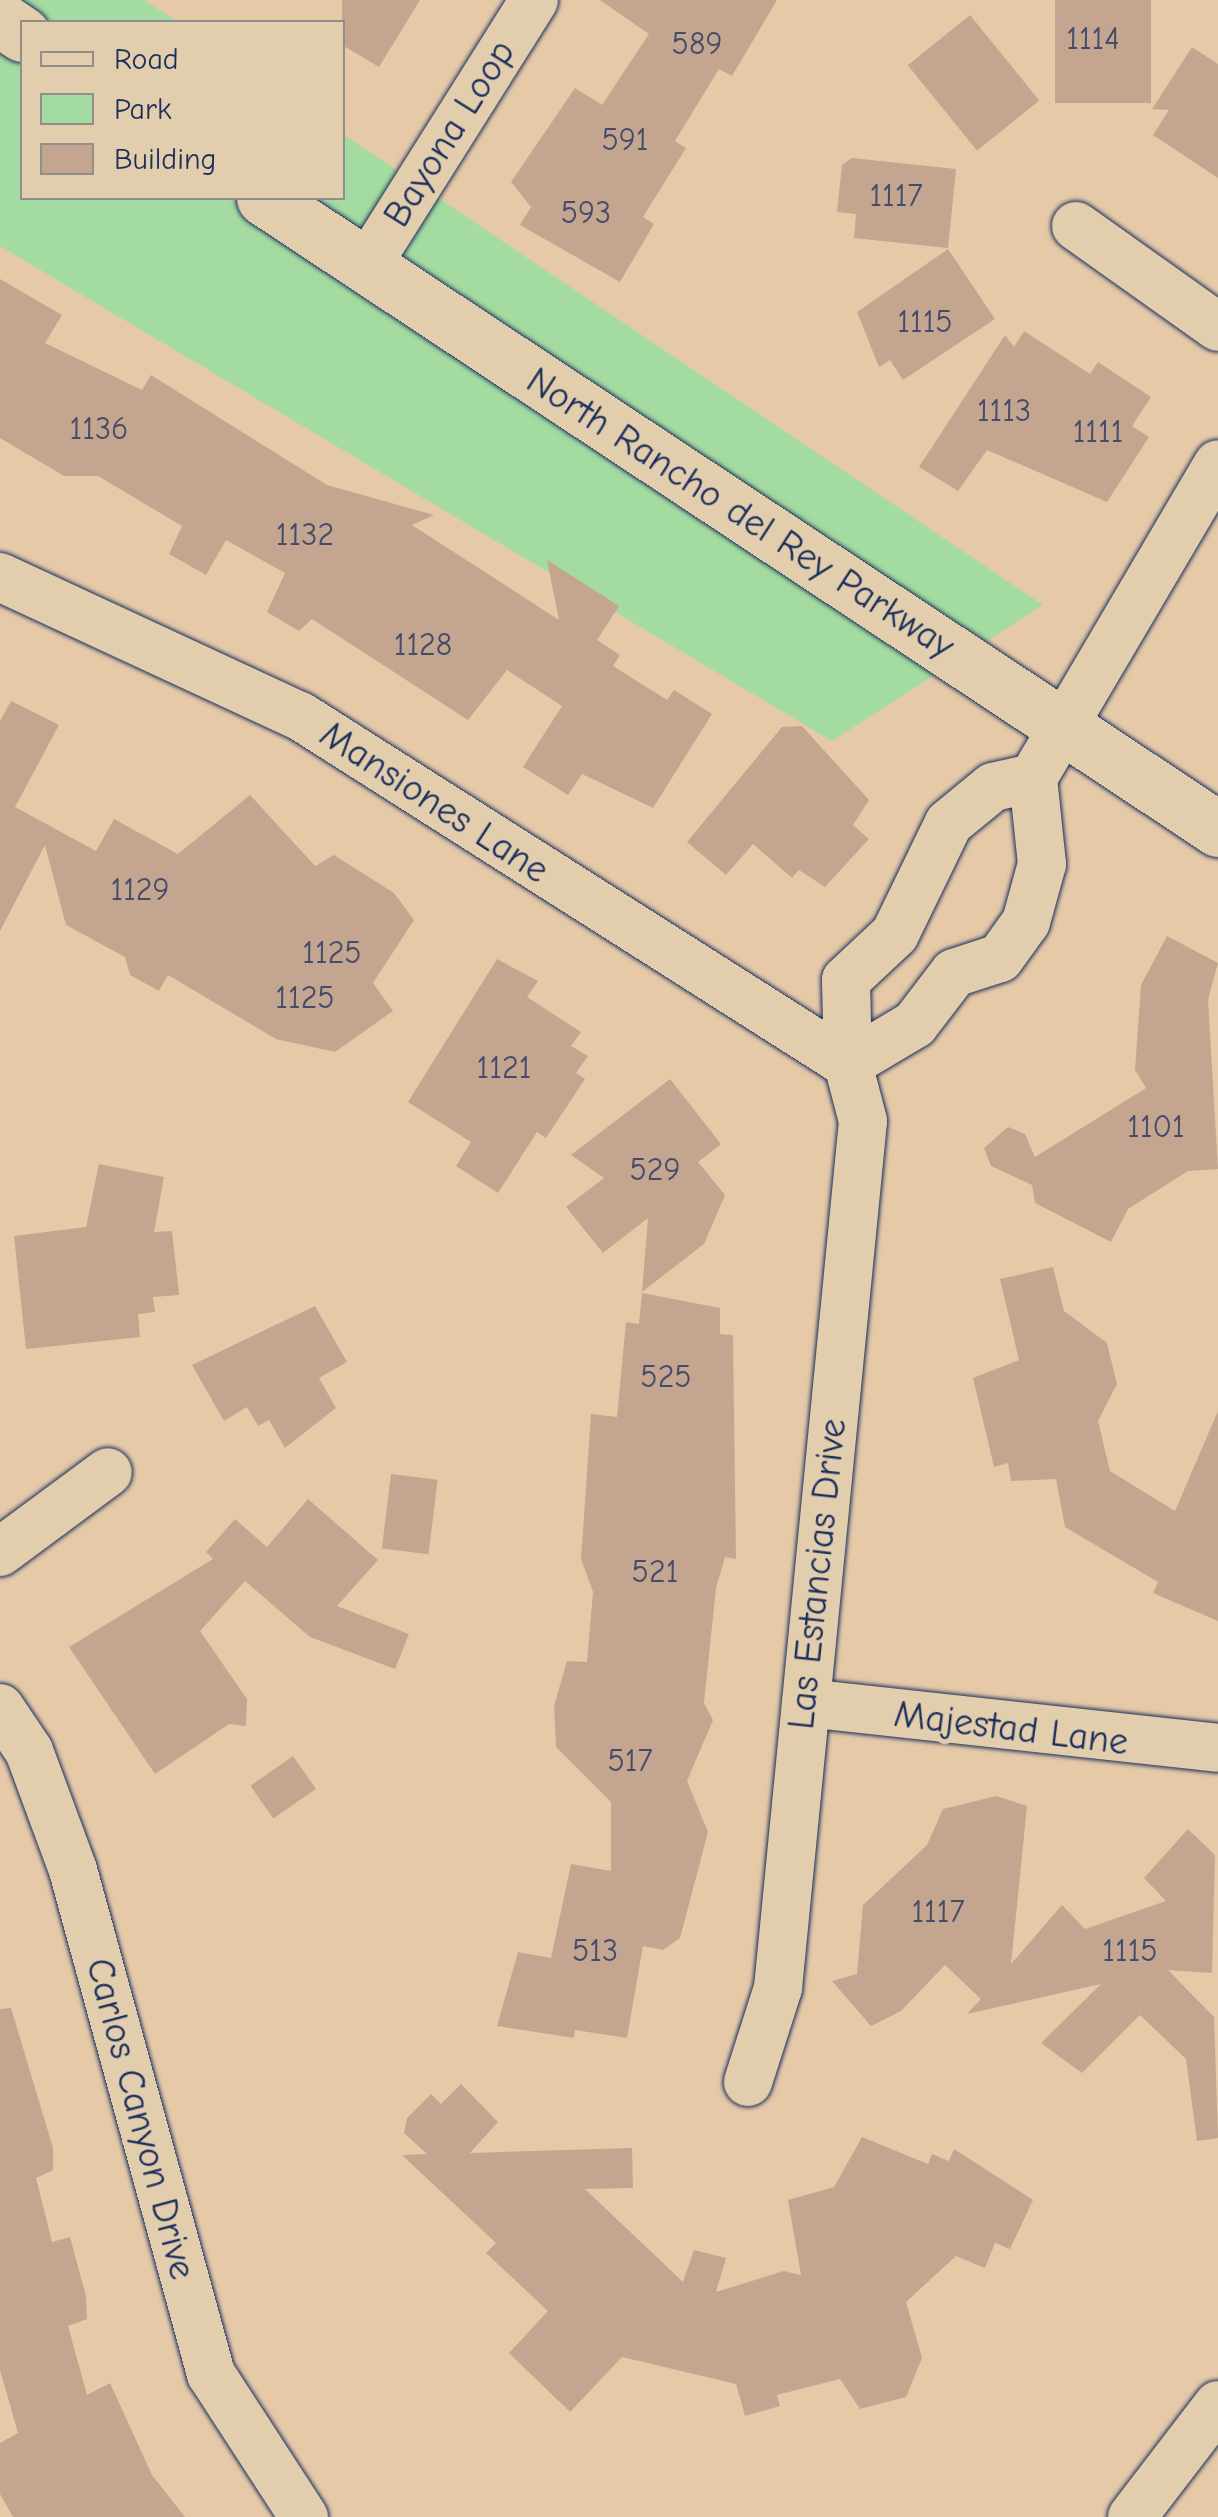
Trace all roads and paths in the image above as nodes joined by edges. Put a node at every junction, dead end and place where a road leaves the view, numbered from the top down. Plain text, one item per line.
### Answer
1 (534, 0) edge
2 (267, 200) edge
3 (1076, 226) dead end
4 (366, 267) junction
5 (1218, 327) edge
6 (1218, 464) edge
7 (0, 577) edge
8 (1063, 728) junction
9 (1033, 778) junction
10 (1218, 829) edge
11 (896, 934) junction
12 (954, 972) junction
13 (848, 1064) junction
14 (108, 1472) dead end
15 (0, 1552) edge
16 (806, 1703) junction
17 (0, 1708) edge
18 (1218, 1748) edge
19 (748, 2082) dead end
20 (1218, 2405) edge
21 (304, 2517) edge
22 (1132, 2517) edge

1 - 4 street, Bayona Loop
2 - 4 street, North Rancho del Rey Parkway
3 - 5 street
4 - 8 street, North Rancho del Rey Parkway
6 - 8 street
7 - 13 street, Mansiones Lane
8 - 9 street
8 - 10 street, North Rancho del Rey Parkway
9 - 11 street, Las Estancias Drive
9 - 12 street
11 - 12 street
11 - 13 street, Las Estancias Drive
12 - 13 street
13 - 16 street, Las Estancias Drive
14 - 15 street
16 - 18 street, Majestad Lane
16 - 19 street, Las Estancias Drive
17 - 21 street, Carlos Canyon Drive
20 - 22 street

